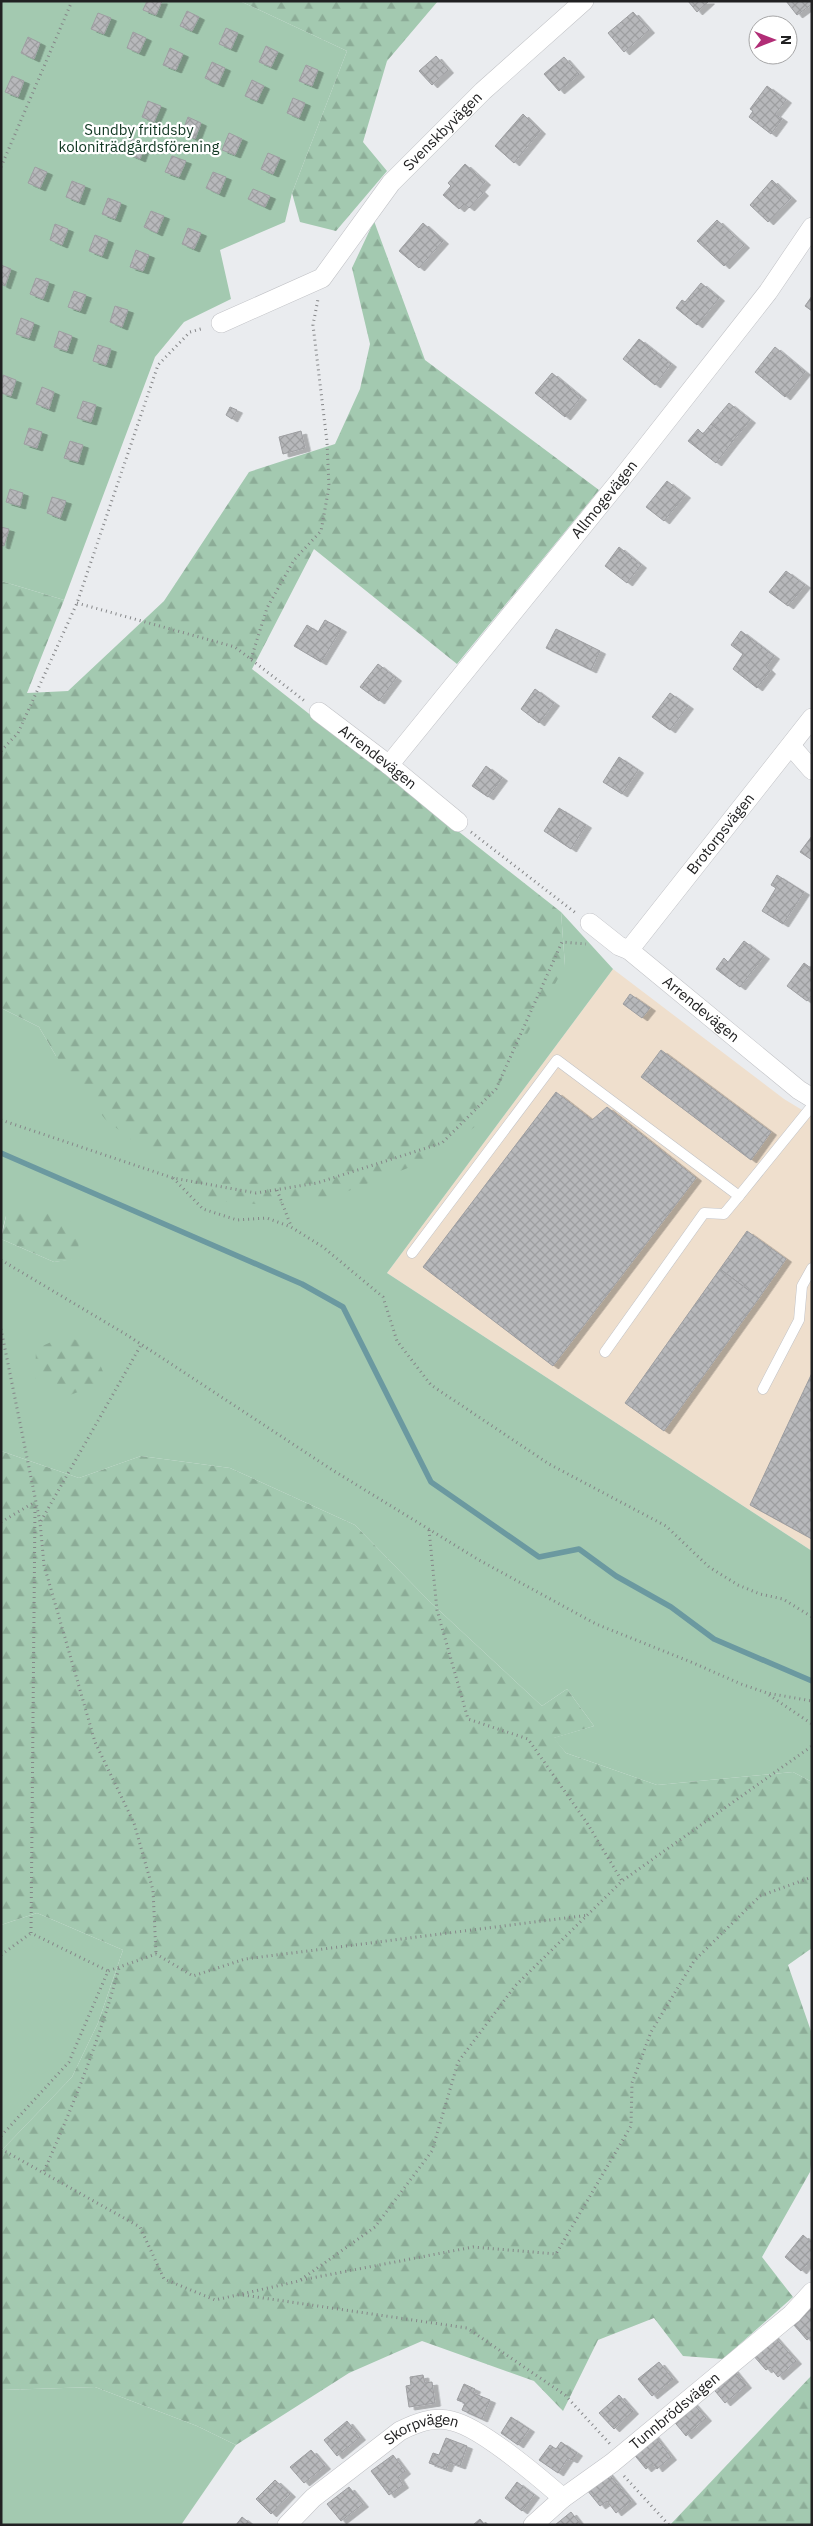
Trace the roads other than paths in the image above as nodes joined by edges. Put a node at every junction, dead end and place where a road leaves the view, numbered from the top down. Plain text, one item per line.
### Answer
1 (584, 1) edge
2 (812, 227) edge
3 (221, 323) road end
4 (319, 712) road end
5 (812, 718) edge
6 (791, 746) junction
7 (389, 765) junction
8 (812, 770) edge
9 (458, 822) road end
10 (590, 923) road end
11 (628, 950) junction
12 (812, 1098) edge
13 (812, 1106) edge
14 (739, 1196) junction
15 (412, 1252) dead end
16 (812, 1268) edge
17 (605, 1352) dead end
18 (763, 1390) dead end
19 (812, 2292) edge
20 (563, 2498) junction
21 (287, 2525) edge
22 (533, 2525) edge

1 - 3 street, Svenskbyvägen
2 - 7 street, Allmogevägen
4 - 7 street, Arrendevägen
5 - 6 street, Brotorpsvägen
6 - 8 street
6 - 11 street, Brotorpsvägen
7 - 9 street, Arrendevägen
10 - 11 street, Arrendevägen
11 - 12 street, Arrendevägen
13 - 14 lane
14 - 15 lane
14 - 17 lane
16 - 18 lane
19 - 20 street, Tunnbrödsvägen
20 - 21 street, Skorpvägen
20 - 22 street, Tunnbrödsvägen

